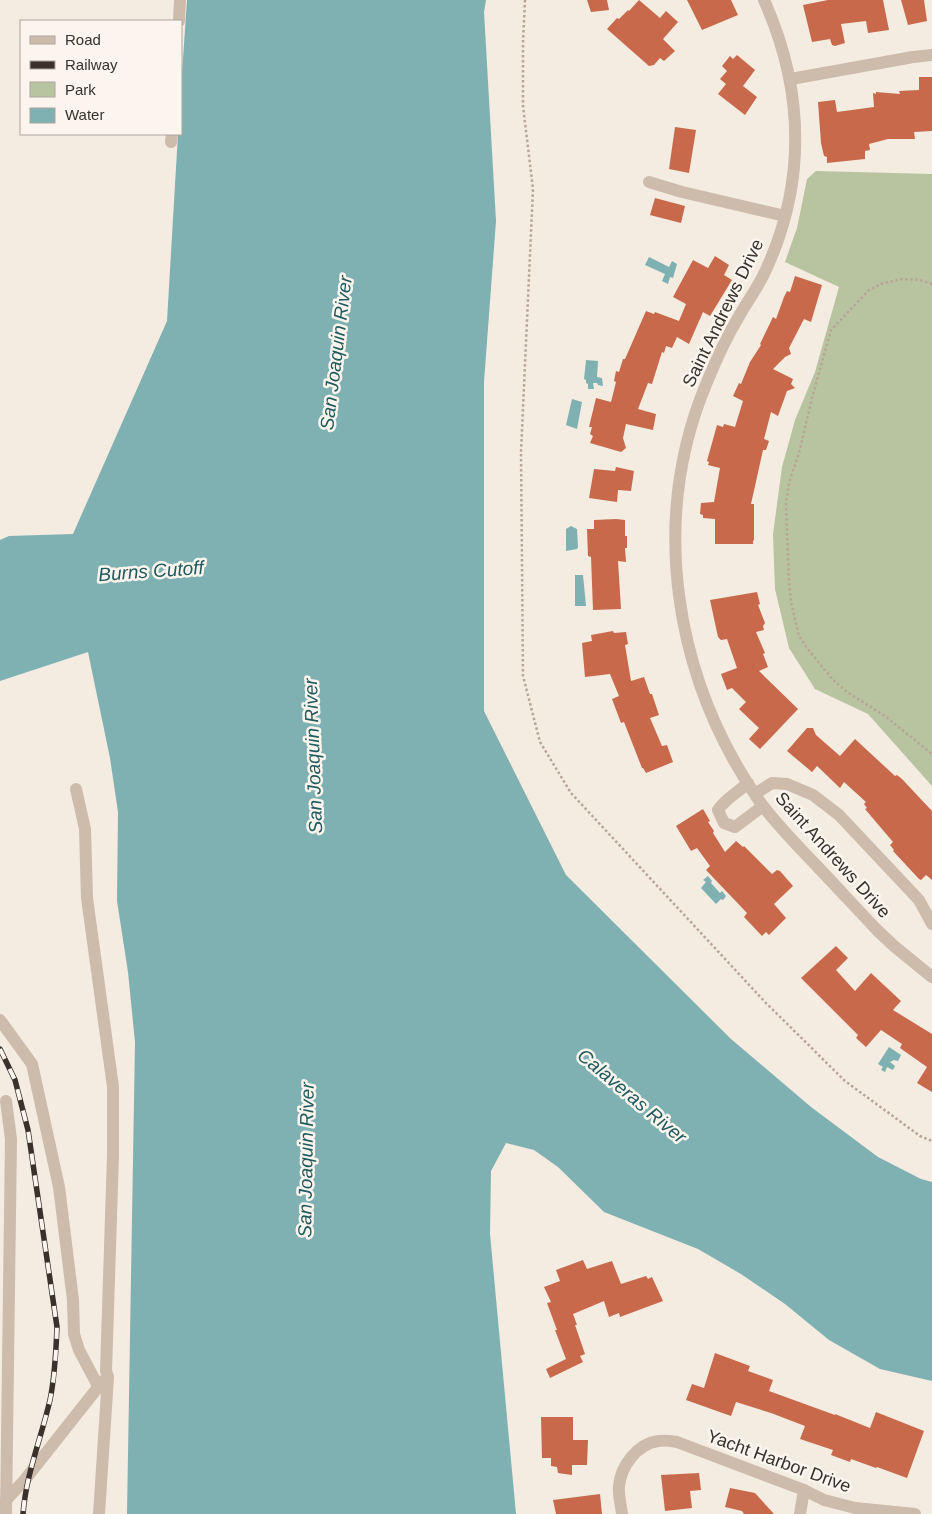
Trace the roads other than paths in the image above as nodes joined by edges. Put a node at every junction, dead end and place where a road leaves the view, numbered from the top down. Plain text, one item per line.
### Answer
1 (180, 0) edge
2 (764, 0) edge
3 (179, 20) edge
4 (932, 55) edge
5 (791, 79) junction
6 (649, 182) dead end
7 (785, 216) junction
8 (76, 788) dead end
9 (751, 788) junction
10 (763, 806) junction
11 (932, 924) edge
12 (931, 973) edge
13 (0, 1020) edge
14 (6, 1102) dead end
15 (108, 1377) junction
16 (98, 1386) junction
17 (804, 1490) junction
18 (3, 1504) edge
19 (6, 1514) edge
20 (99, 1514) edge
21 (622, 1514) edge
22 (800, 1514) edge
23 (915, 1514) edge

1 - 3 street
2 - 5 street, Saint Andrews Drive
4 - 5 street
5 - 7 street, Saint Andrews Drive
6 - 7 street
7 - 9 street, Saint Andrews Drive
8 - 15 street
9 - 10 street, Saint Andrews Drive
9 - 10 street
9 - 11 street
10 - 12 street, Saint Andrews Drive
13 - 16 street
14 - 18 street
15 - 16 street
15 - 20 street
16 - 18 street
17 - 21 street, Yacht Harbor Drive
17 - 22 street
17 - 23 street, Yacht Harbor Drive
18 - 19 street

